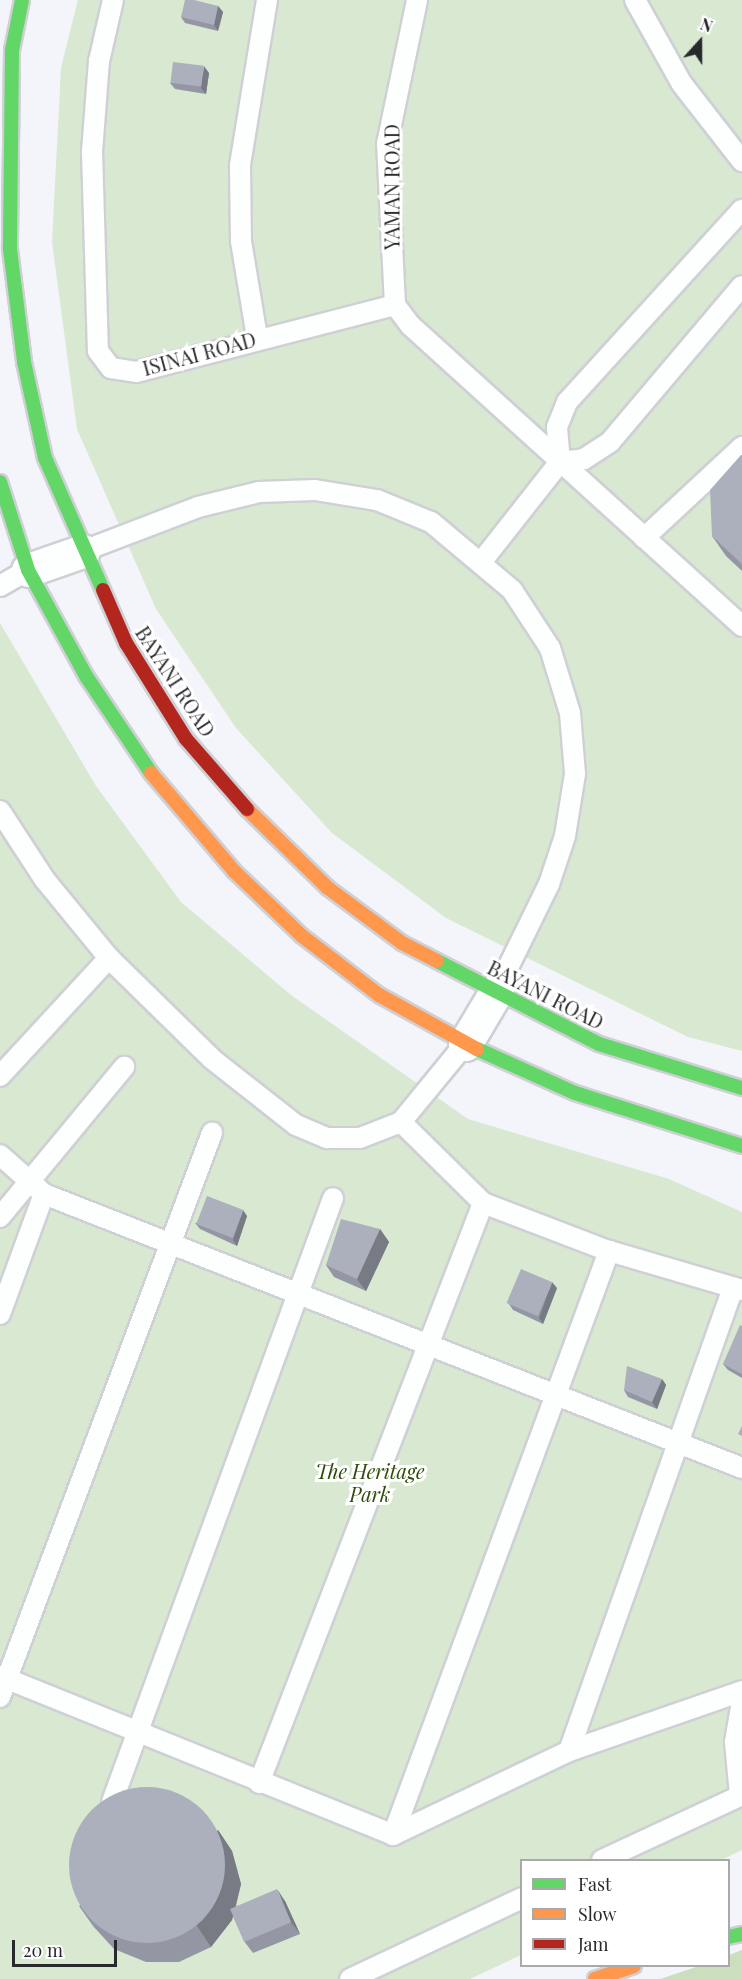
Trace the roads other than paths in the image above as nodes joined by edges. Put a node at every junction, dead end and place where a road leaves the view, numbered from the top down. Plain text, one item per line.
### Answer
1 (22, 0) edge
2 (113, 0) edge
3 (267, 0) edge
4 (417, 0) edge
5 (635, 0) edge
6 (742, 161) edge
7 (742, 210) edge
8 (742, 286) edge
9 (394, 305) junction
10 (257, 337) junction
11 (742, 447) edge
12 (560, 462) junction
13 (0, 482) edge
14 (644, 538) junction
15 (83, 551) junction
16 (483, 561) junction
17 (28, 570) junction
18 (0, 586) edge
19 (742, 626) edge
20 (0, 811) edge
21 (108, 958) junction
22 (497, 990) junction
23 (465, 1044) junction
24 (124, 1067) dead end
25 (0, 1076) edge
26 (742, 1088) edge
27 (401, 1122) junction
28 (212, 1133) dead end
29 (742, 1146) edge
30 (0, 1155) edge
31 (38, 1188) junction
32 (333, 1198) dead end
33 (483, 1203) junction
34 (0, 1217) edge
35 (174, 1243) junction
36 (609, 1251) junction
37 (738, 1289) edge
38 (301, 1292) junction
39 (0, 1314) edge
40 (432, 1344) junction
41 (554, 1396) junction
42 (680, 1443) junction
43 (742, 1468) edge
44 (2, 1684) edge
45 (742, 1691) edge
46 (742, 1701) edge
47 (135, 1731) junction
48 (569, 1751) junction
49 (259, 1783) junction
50 (741, 1795) edge
51 (112, 1802) edge
52 (393, 1834) junction
53 (604, 1859) edge
54 (520, 1899) edge
55 (628, 1967) edge
56 (350, 1979) edge
57 (595, 1979) edge

1 - 15 main road, BAYANI ROAD
2 - 10 lane, ISINAI ROAD
3 - 10 lane
4 - 9 lane, YAMAN ROAD
5 - 6 lane
7 - 12 lane
8 - 12 lane
9 - 10 lane, ISINAI ROAD
9 - 12 lane
11 - 14 lane
12 - 14 lane
12 - 16 lane
13 - 17 main road
14 - 19 lane
15 - 16 lane
15 - 17 street
15 - 22 main road, BAYANI ROAD
16 - 22 lane
17 - 18 lane
17 - 23 main road
20 - 21 lane
21 - 25 lane
21 - 27 lane
22 - 23 street
22 - 26 main road, BAYANI ROAD
23 - 27 lane
23 - 29 main road
24 - 31 lane
27 - 33 lane
28 - 35 lane
30 - 31 lane
31 - 34 lane
31 - 35 lane
31 - 39 lane
32 - 38 lane
33 - 36 lane
33 - 40 lane
35 - 38 lane
35 - 44 lane
36 - 37 lane
36 - 41 lane
37 - 42 lane
38 - 40 lane
38 - 47 lane
40 - 41 lane
40 - 49 lane
41 - 42 lane
41 - 52 lane
42 - 43 lane
42 - 48 lane
44 - 47 lane
45 - 48 lane
46 - 50 lane
47 - 49 lane
47 - 51 lane
48 - 52 lane
49 - 52 lane
50 - 53 lane
54 - 56 lane
55 - 57 main road

